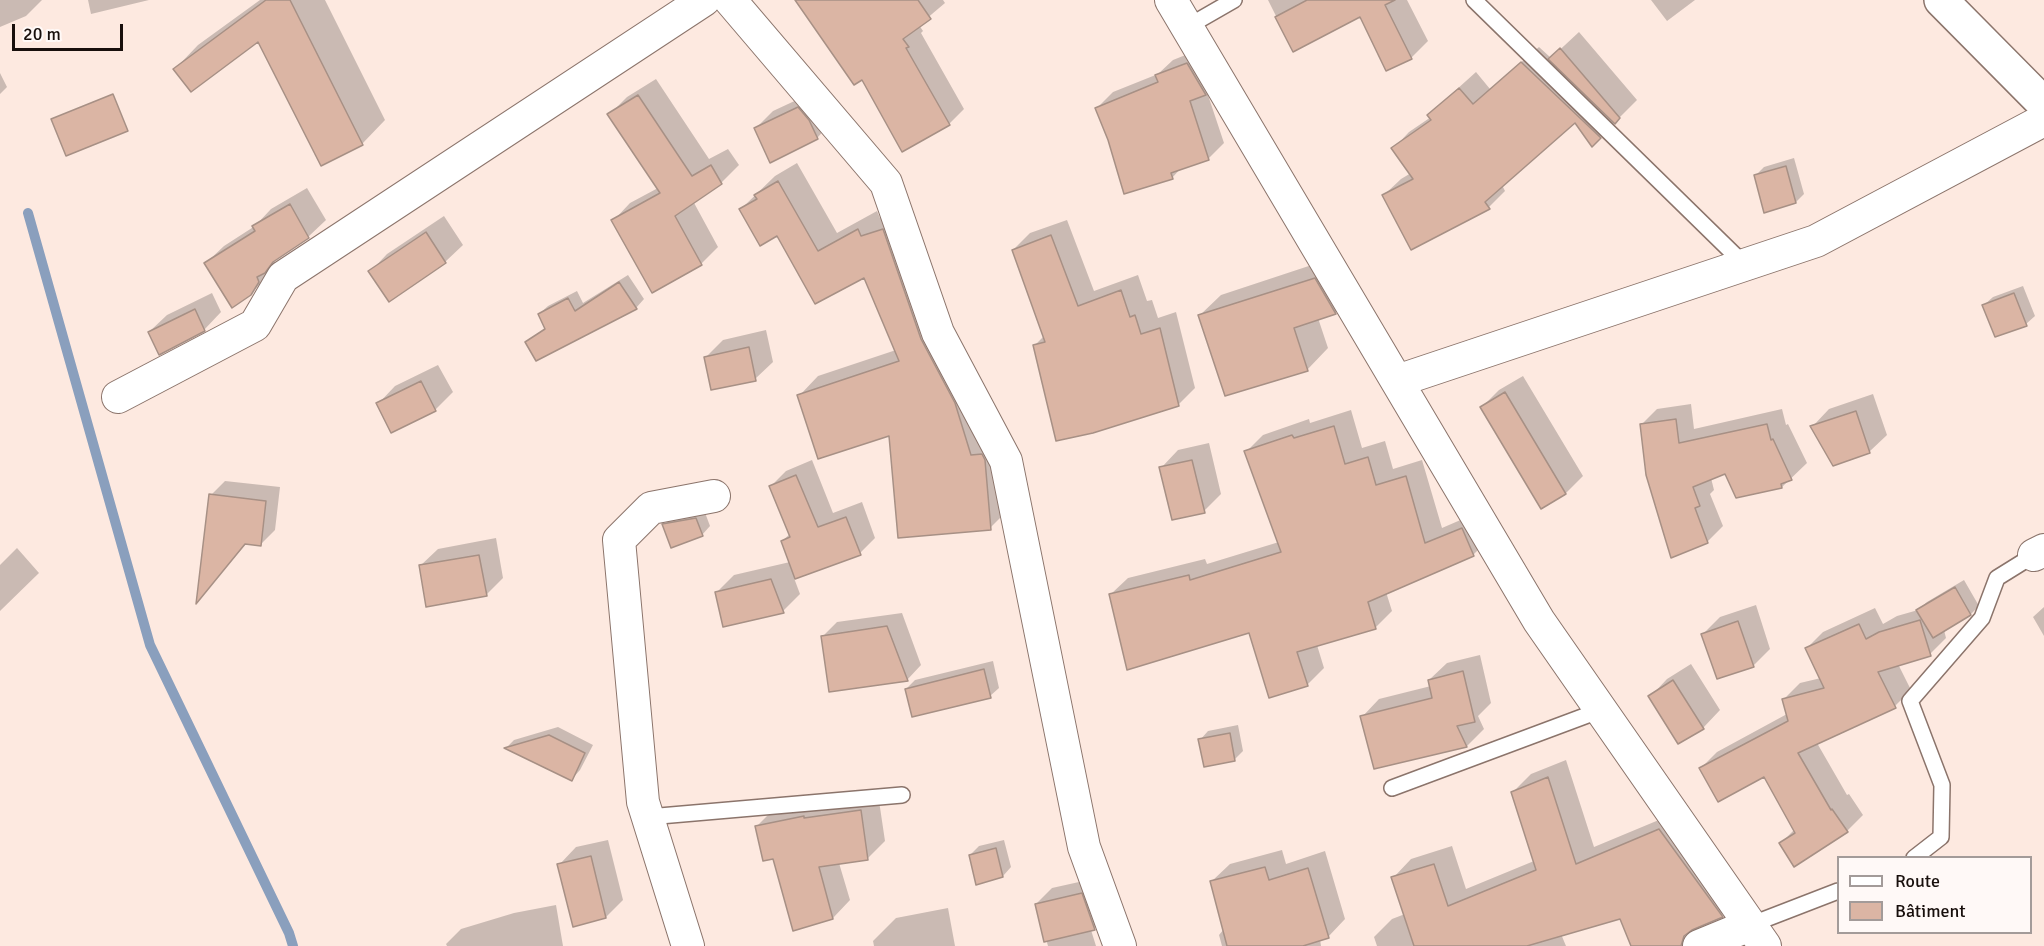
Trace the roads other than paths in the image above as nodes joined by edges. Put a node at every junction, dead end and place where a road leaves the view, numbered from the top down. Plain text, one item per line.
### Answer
1 (704, 0) edge
2 (730, 0) edge
3 (1170, 0) edge
4 (1234, 0) edge
5 (1474, 0) edge
6 (1941, 0) edge
7 (1186, 27) junction
8 (2044, 107) edge
9 (1745, 265) junction
10 (1397, 381) junction
11 (118, 397) dead end
12 (714, 496) dead end
13 (2039, 552) edge
14 (1601, 710) junction
15 (1392, 788) dead end
16 (902, 795) dead end
17 (648, 817) junction
18 (1917, 856) edge
19 (1837, 892) edge
20 (1758, 935) edge
21 (688, 946) edge
22 (1120, 946) edge
23 (1699, 946) edge

1 - 11 street
2 - 22 street
3 - 7 street
4 - 7 lane
5 - 9 lane
6 - 8 street
7 - 10 street
8 - 9 street
9 - 10 street
10 - 14 street
12 - 17 street
13 - 18 lane
14 - 15 lane
14 - 20 street
16 - 17 lane
17 - 21 street
19 - 20 lane
20 - 23 street

